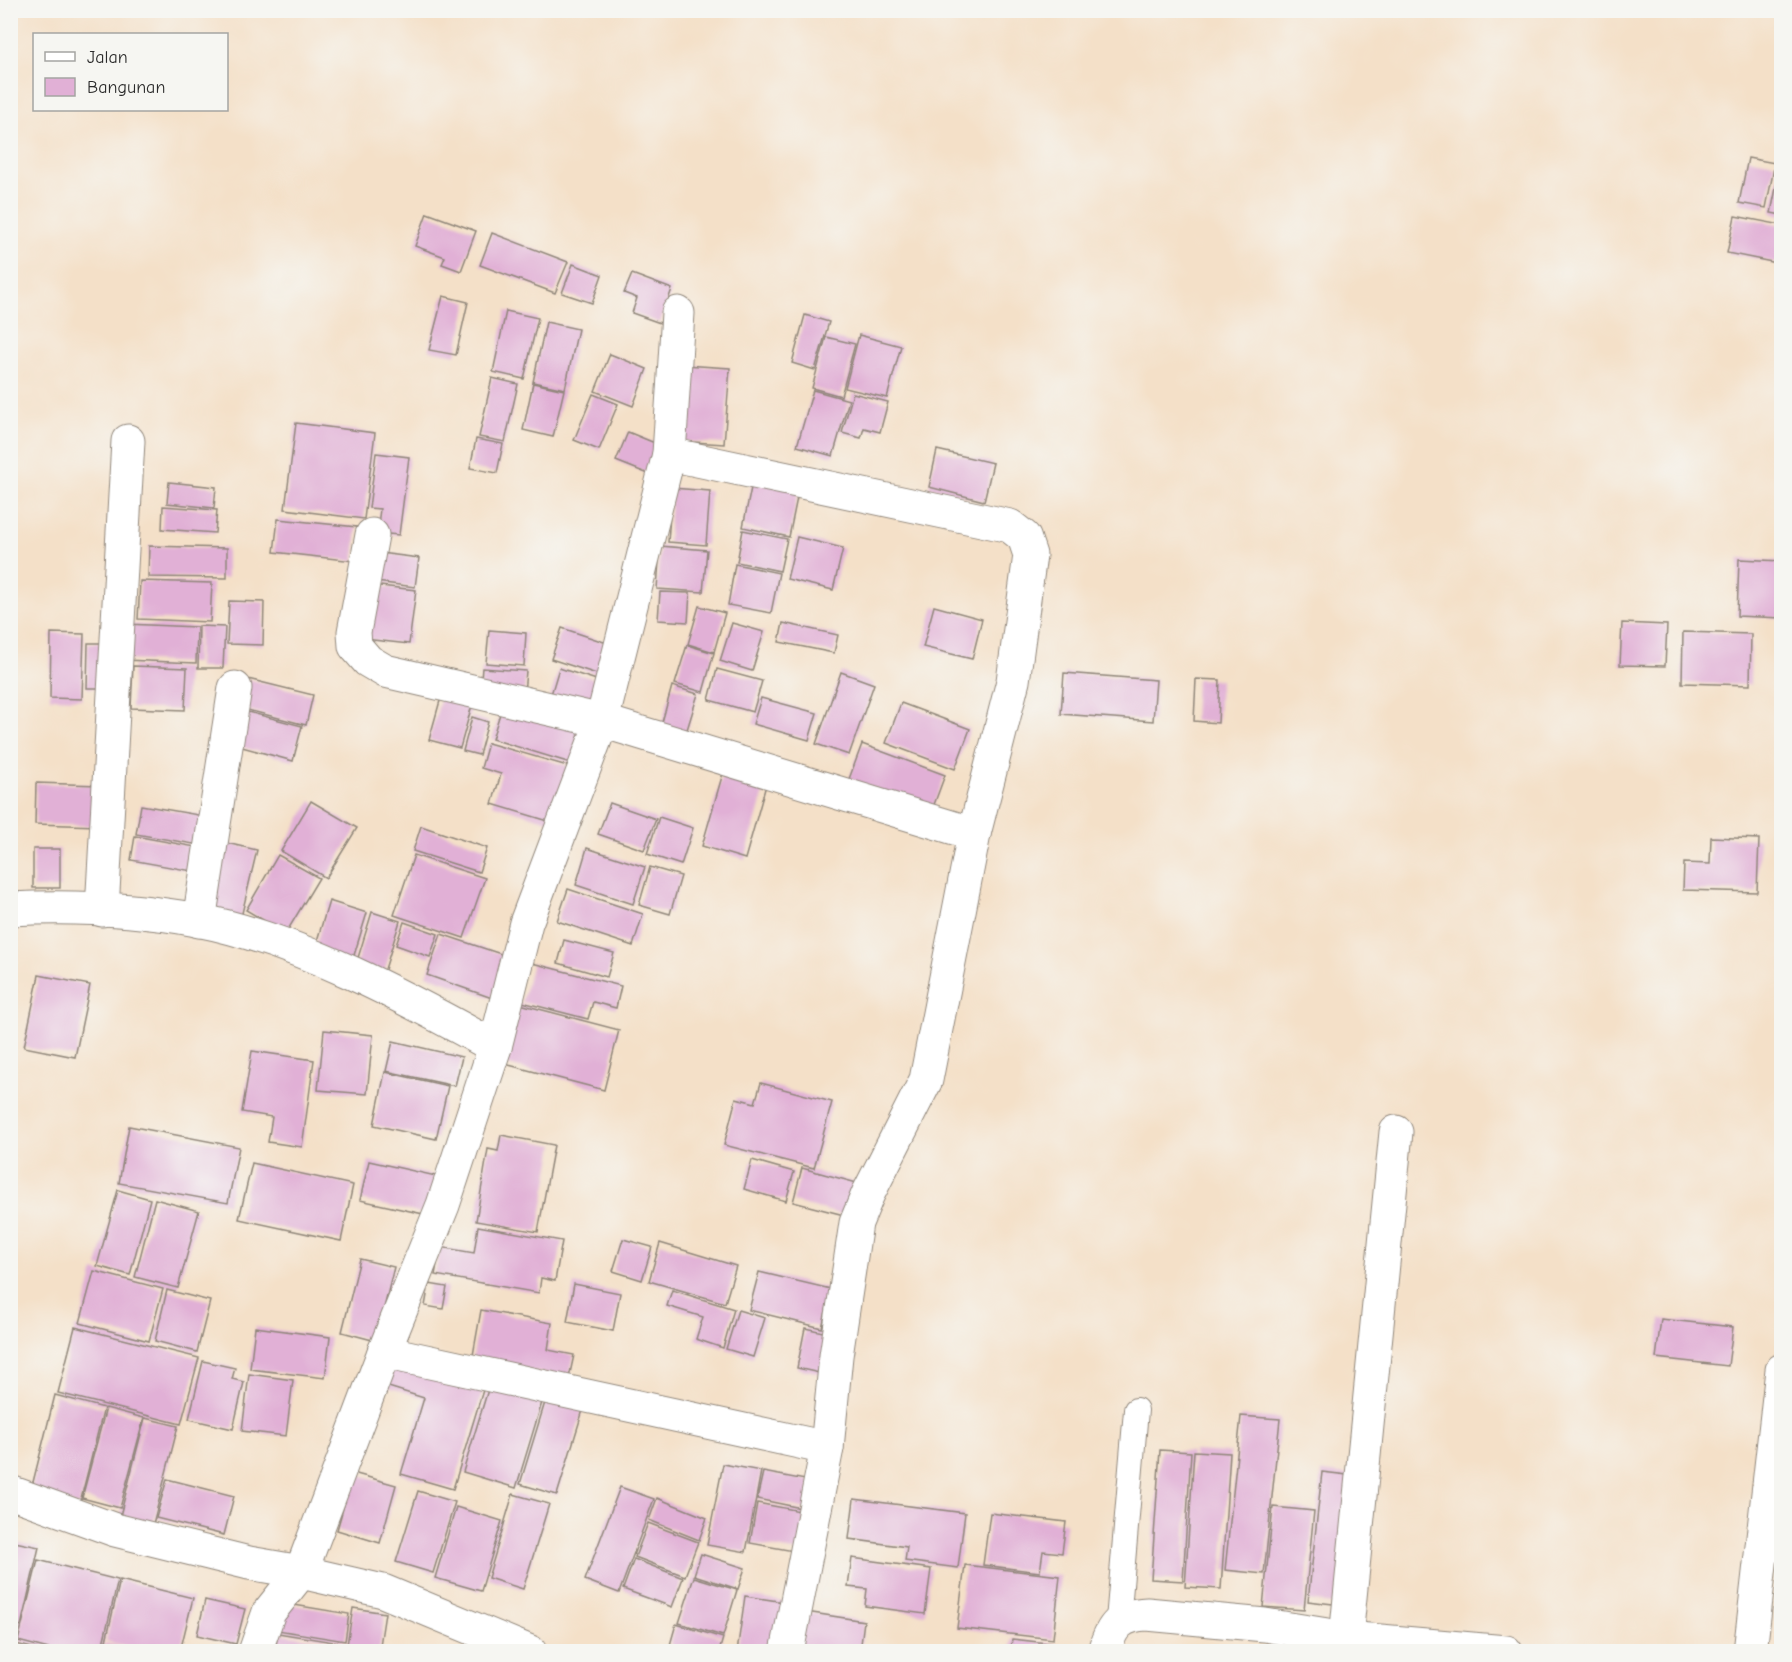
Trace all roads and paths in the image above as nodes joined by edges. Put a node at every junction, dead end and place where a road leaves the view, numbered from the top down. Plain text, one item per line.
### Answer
1 (678, 313) dead end
2 (128, 441) dead end
3 (669, 454) junction
4 (372, 535) dead end
5 (235, 688) dead end
6 (602, 721) junction
7 (974, 834) junction
8 (10, 909) edge
9 (102, 910) junction
10 (200, 921) junction
11 (495, 1047) junction
12 (1396, 1132) dead end
13 (384, 1352) junction
14 (1782, 1370) edge
15 (1136, 1410) dead end
16 (827, 1448) junction
17 (10, 1492) edge
18 (301, 1572) junction
19 (1118, 1621) junction
20 (1346, 1638) junction
21 (255, 1652) edge
22 (530, 1652) edge
23 (787, 1652) edge
24 (1104, 1652) edge
25 (1506, 1652) edge
26 (1750, 1652) edge

1 - 3 street
2 - 9 street
3 - 6 street
3 - 7 street
4 - 6 street
5 - 10 street
6 - 7 street
6 - 11 street
7 - 16 street
8 - 9 street
9 - 10 street
10 - 11 street
11 - 13 street
12 - 20 street
13 - 16 street
13 - 18 street
14 - 26 street
15 - 19 lane
16 - 23 street
17 - 18 street
18 - 21 street
18 - 22 street
19 - 20 street
19 - 24 street
20 - 25 street

